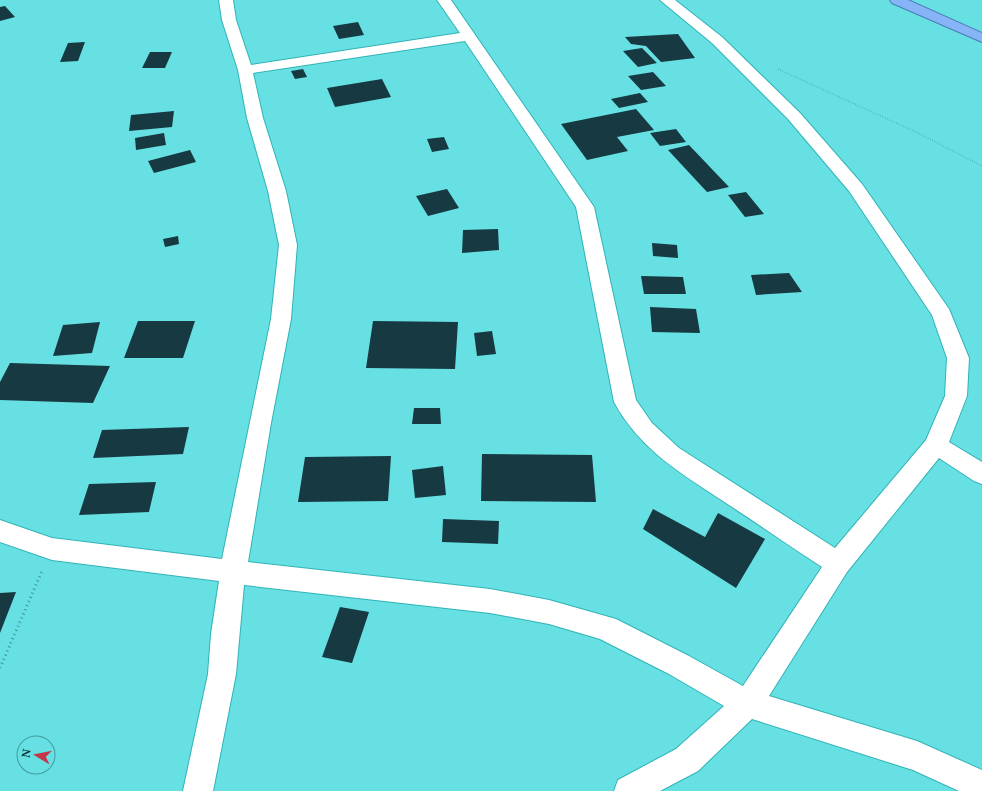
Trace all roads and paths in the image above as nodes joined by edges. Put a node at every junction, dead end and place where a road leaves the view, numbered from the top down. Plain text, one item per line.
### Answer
1 (226, 0) edge
2 (444, 0) edge
3 (666, 0) edge
4 (897, 0) edge
5 (469, 36) junction
6 (982, 38) edge
7 (778, 69) dead end
8 (245, 70) junction
9 (982, 166) edge
10 (936, 445) junction
11 (982, 474) edge
12 (0, 531) edge
13 (52, 549) junction
14 (838, 564) junction
15 (233, 572) junction
16 (0, 668) edge
17 (748, 704) junction
18 (982, 786) edge
19 (198, 791) edge
20 (629, 791) edge

1 - 8 street
2 - 5 street
3 - 10 street
4 - 6 highway
5 - 8 street
5 - 14 street
7 - 9 path
8 - 15 street
10 - 11 street
10 - 14 street
12 - 13 street
13 - 15 street
13 - 16 path
14 - 17 street
15 - 17 street
15 - 19 street
17 - 18 street
17 - 20 street

